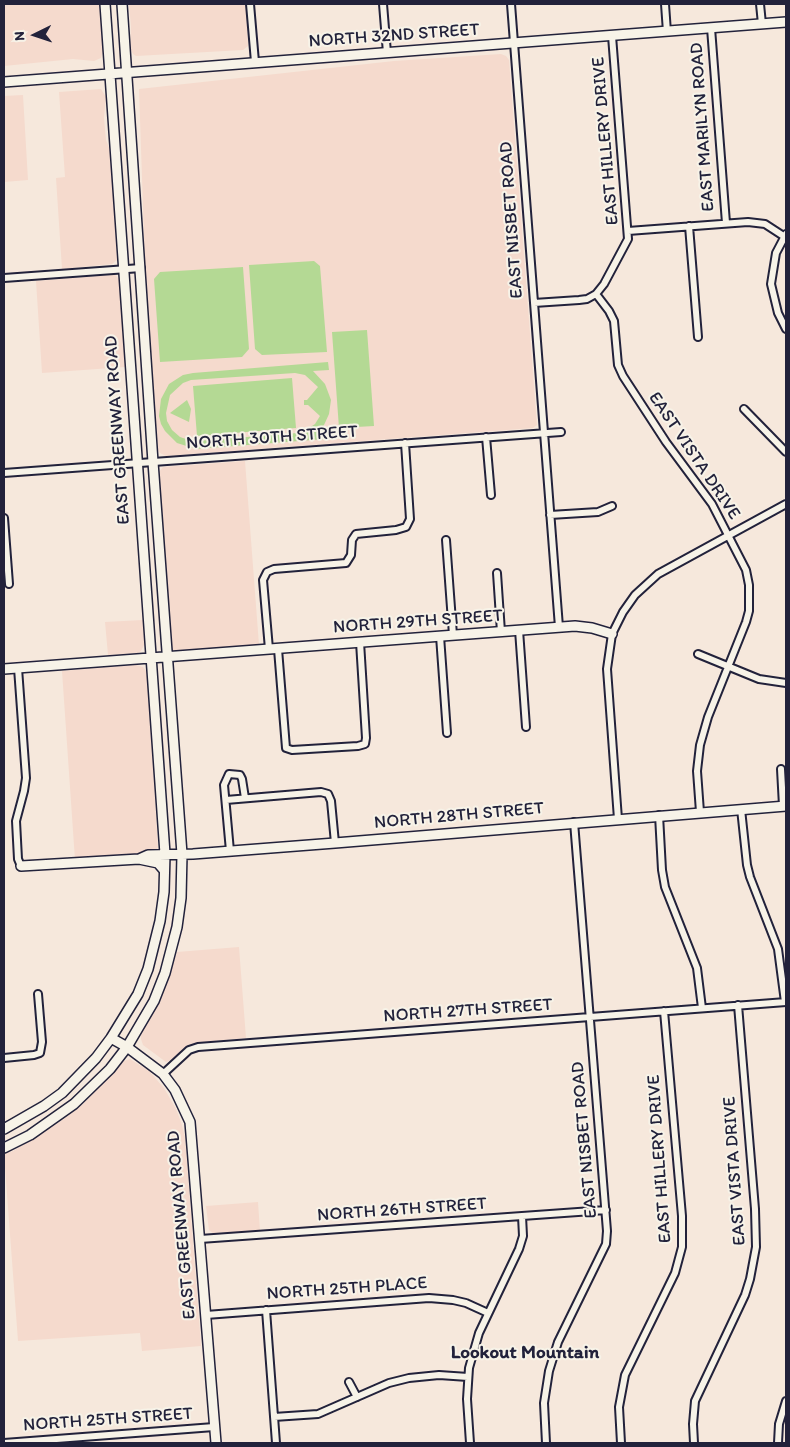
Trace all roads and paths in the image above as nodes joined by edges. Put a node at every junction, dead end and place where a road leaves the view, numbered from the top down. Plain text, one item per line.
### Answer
1 (105, 4) edge
2 (122, 4) edge
3 (250, 4) edge
4 (383, 4) edge
5 (510, 4) edge
6 (665, 4) edge
7 (760, 4) edge
8 (786, 22) edge
9 (762, 24) junction
10 (711, 28) junction
11 (667, 32) junction
12 (612, 36) junction
13 (513, 44) junction
14 (387, 52) junction
15 (254, 62) junction
16 (127, 72) junction
17 (110, 73) junction
18 (4, 82) edge
19 (135, 180) junction
20 (117, 182) junction
21 (726, 223) junction
22 (689, 226) junction
23 (628, 231) junction
24 (785, 236) edge
25 (141, 268) junction
26 (124, 269) junction
27 (4, 278) edge
28 (596, 294) junction
29 (534, 303) junction
30 (786, 329) edge
31 (698, 337) dead end
32 (744, 409) dead end
33 (560, 432) dead end
34 (543, 433) junction
35 (486, 437) junction
36 (405, 443) junction
37 (786, 452) edge
38 (153, 462) junction
39 (137, 463) junction
40 (4, 473) edge
41 (491, 494) dead end
42 (786, 504) edge
43 (612, 506) dead end
44 (550, 516) junction
45 (4, 518) edge
46 (729, 536) junction
47 (446, 540) dead end
48 (497, 573) dead end
49 (9, 584) dead end
50 (559, 627) junction
51 (519, 630) junction
52 (501, 632) junction
53 (612, 634) junction
54 (453, 635) junction
55 (440, 636) junction
56 (360, 642) junction
57 (274, 649) junction
58 (698, 654) dead end
59 (168, 657) junction
60 (151, 658) junction
61 (728, 667) junction
62 (18, 668) junction
63 (4, 669) edge
64 (786, 683) edge
65 (526, 727) dead end
66 (447, 733) dead end
67 (781, 769) dead end
68 (160, 782) junction
69 (177, 783) junction
70 (245, 798) junction
71 (226, 800) junction
72 (785, 806) edge
73 (741, 809) junction
74 (700, 812) junction
75 (659, 815) junction
76 (618, 818) junction
77 (574, 822) junction
78 (335, 843) junction
79 (230, 851) junction
80 (164, 854) junction
81 (182, 854) junction
82 (139, 859) junction
83 (21, 866) joint
84 (164, 870) junction
85 (152, 953) junction
86 (170, 958) junction
87 (38, 994) dead end
88 (785, 1002) edge
89 (738, 1005) junction
90 (702, 1008) junction
91 (664, 1011) junction
92 (590, 1017) junction
93 (111, 1038) junction
94 (127, 1047) junction
95 (4, 1058) edge
96 (163, 1074) junction
97 (44, 1106) junction
98 (51, 1120) junction
99 (4, 1129) edge
100 (4, 1148) edge
101 (606, 1210) junction
102 (522, 1216) junction
103 (200, 1239) junction
104 (266, 1310) junction
105 (206, 1314) junction
106 (488, 1314) junction
107 (468, 1377) junction
108 (349, 1382) dead end
109 (357, 1397) junction
110 (786, 1401) edge
111 (274, 1417) junction
112 (214, 1427) junction
113 (4, 1443) edge
114 (216, 1443) edge
115 (276, 1443) edge
116 (470, 1443) edge
117 (546, 1443) edge
118 (621, 1443) edge
119 (694, 1443) edge
120 (778, 1443) edge

1 - 17 main road, EAST GREENWAY ROAD
2 - 16 main road, EAST GREENWAY ROAD
3 - 15 street
4 - 14 street
5 - 13 street, EAST NISBET ROAD
6 - 11 street, EAST MARILYN ROAD
7 - 9 street
8 - 9 main road, NORTH 32ND STREET
9 - 10 main road, NORTH 32ND STREET
10 - 11 main road, NORTH 32ND STREET
10 - 21 street, EAST MARILYN ROAD
11 - 12 main road, NORTH 32ND STREET
12 - 13 main road, NORTH 32ND STREET
12 - 23 street, EAST HILLERY DRIVE
13 - 14 main road, NORTH 32ND STREET
13 - 29 street, EAST NISBET ROAD
14 - 15 main road, NORTH 32ND STREET
15 - 16 main road, NORTH 32ND STREET
16 - 17 main road, NORTH 32ND STREET
16 - 19 main road, EAST GREENWAY ROAD
17 - 18 main road, NORTH 32ND STREET
17 - 20 main road, EAST GREENWAY ROAD
19 - 20 main road
19 - 25 main road, EAST GREENWAY ROAD
20 - 26 main road, EAST GREENWAY ROAD
21 - 22 street
21 - 24 street
22 - 23 street
22 - 31 street, EAST MARILYN ROAD
23 - 28 street, EAST HILLERY DRIVE
24 - 30 street
25 - 26 street
25 - 38 main road, EAST GREENWAY ROAD
26 - 27 street
26 - 39 main road, EAST GREENWAY ROAD
28 - 29 street
28 - 46 street, EAST VISTA DRIVE
29 - 34 street, EAST NISBET ROAD
32 - 37 street
33 - 34 street
34 - 35 street, NORTH 30TH STREET
34 - 44 street, EAST NISBET ROAD
35 - 36 street, NORTH 30TH STREET
35 - 41 street
36 - 38 street, NORTH 30TH STREET
36 - 57 street
38 - 39 street, NORTH 30TH STREET
38 - 59 main road, EAST GREENWAY ROAD
39 - 40 street, NORTH 30TH STREET
39 - 60 main road, EAST GREENWAY ROAD
42 - 46 street
43 - 44 street
44 - 50 street, EAST NISBET ROAD
45 - 49 street
46 - 53 street
46 - 61 street, EAST VISTA DRIVE
47 - 54 street
48 - 52 street
50 - 51 main road, NORTH 29TH STREET
50 - 53 main road, NORTH 29TH STREET
51 - 52 main road, NORTH 29TH STREET
51 - 65 street
52 - 54 main road, NORTH 29TH STREET
53 - 76 street
54 - 55 main road, NORTH 29TH STREET
55 - 56 main road, NORTH 29TH STREET
55 - 66 street
56 - 57 main road, NORTH 29TH STREET
56 - 57 street
57 - 59 main road, NORTH 29TH STREET
58 - 61 street
59 - 60 main road, NORTH 29TH STREET
59 - 69 main road, EAST GREENWAY ROAD
60 - 62 main road, NORTH 29TH STREET
60 - 68 main road, EAST GREENWAY ROAD
61 - 64 street
61 - 74 street, EAST VISTA DRIVE
62 - 63 main road, NORTH 29TH STREET
62 - 83 street
67 - 72 street, NORTH 28TH STREET
68 - 69 main road
68 - 80 main road, EAST GREENWAY ROAD
69 - 81 main road, EAST GREENWAY ROAD
70 - 71 street
70 - 71 street
70 - 78 street
71 - 79 street
72 - 73 main road, NORTH 28TH STREET
73 - 74 main road, NORTH 28TH STREET
73 - 88 street
74 - 75 main road, NORTH 28TH STREET
75 - 76 main road, NORTH 28TH STREET
75 - 90 street
76 - 77 main road, NORTH 28TH STREET
77 - 78 main road, NORTH 28TH STREET
77 - 92 street, EAST NISBET ROAD
78 - 79 main road, NORTH 28TH STREET
79 - 81 main road, NORTH 28TH STREET
80 - 81 main road, NORTH 28TH STREET
80 - 82 main road, NORTH 28TH STREET
80 - 84 main road, EAST GREENWAY ROAD
81 - 86 main road, EAST GREENWAY ROAD
82 - 83 main road, NORTH 28TH STREET
82 - 84 main road, NORTH 28TH STREET
84 - 85 main road, EAST GREENWAY ROAD
85 - 86 main road
85 - 93 main road, EAST GREENWAY ROAD
86 - 94 main road, EAST GREENWAY ROAD
87 - 95 street
88 - 89 street, NORTH 27TH STREET
89 - 90 street, NORTH 27TH STREET
89 - 119 street, EAST VISTA DRIVE
90 - 91 street, NORTH 27TH STREET
91 - 92 street, NORTH 27TH STREET
91 - 118 street, EAST HILLERY DRIVE
92 - 96 street, NORTH 27TH STREET
92 - 101 street, EAST NISBET ROAD
93 - 94 main road, EAST GREENWAY ROAD
93 - 97 main road, EAST GREENWAY ROAD
94 - 96 main road, EAST GREENWAY ROAD
94 - 98 main road, EAST GREENWAY ROAD
96 - 103 main road, EAST GREENWAY ROAD
97 - 98 main road
97 - 99 main road, EAST GREENWAY ROAD
98 - 100 main road, EAST GREENWAY ROAD
101 - 102 street, NORTH 26TH STREET
101 - 117 street, EAST NISBET ROAD
102 - 103 street, NORTH 26TH STREET
102 - 106 street
103 - 105 main road, EAST GREENWAY ROAD
104 - 105 street, NORTH 25TH PLACE
104 - 106 street, NORTH 25TH PLACE
104 - 111 street
105 - 112 main road, EAST GREENWAY ROAD
106 - 107 street
107 - 109 street
107 - 116 street
108 - 109 street
109 - 111 street
110 - 120 street
111 - 115 street
112 - 113 street, NORTH 25TH STREET
112 - 114 main road, EAST GREENWAY ROAD

